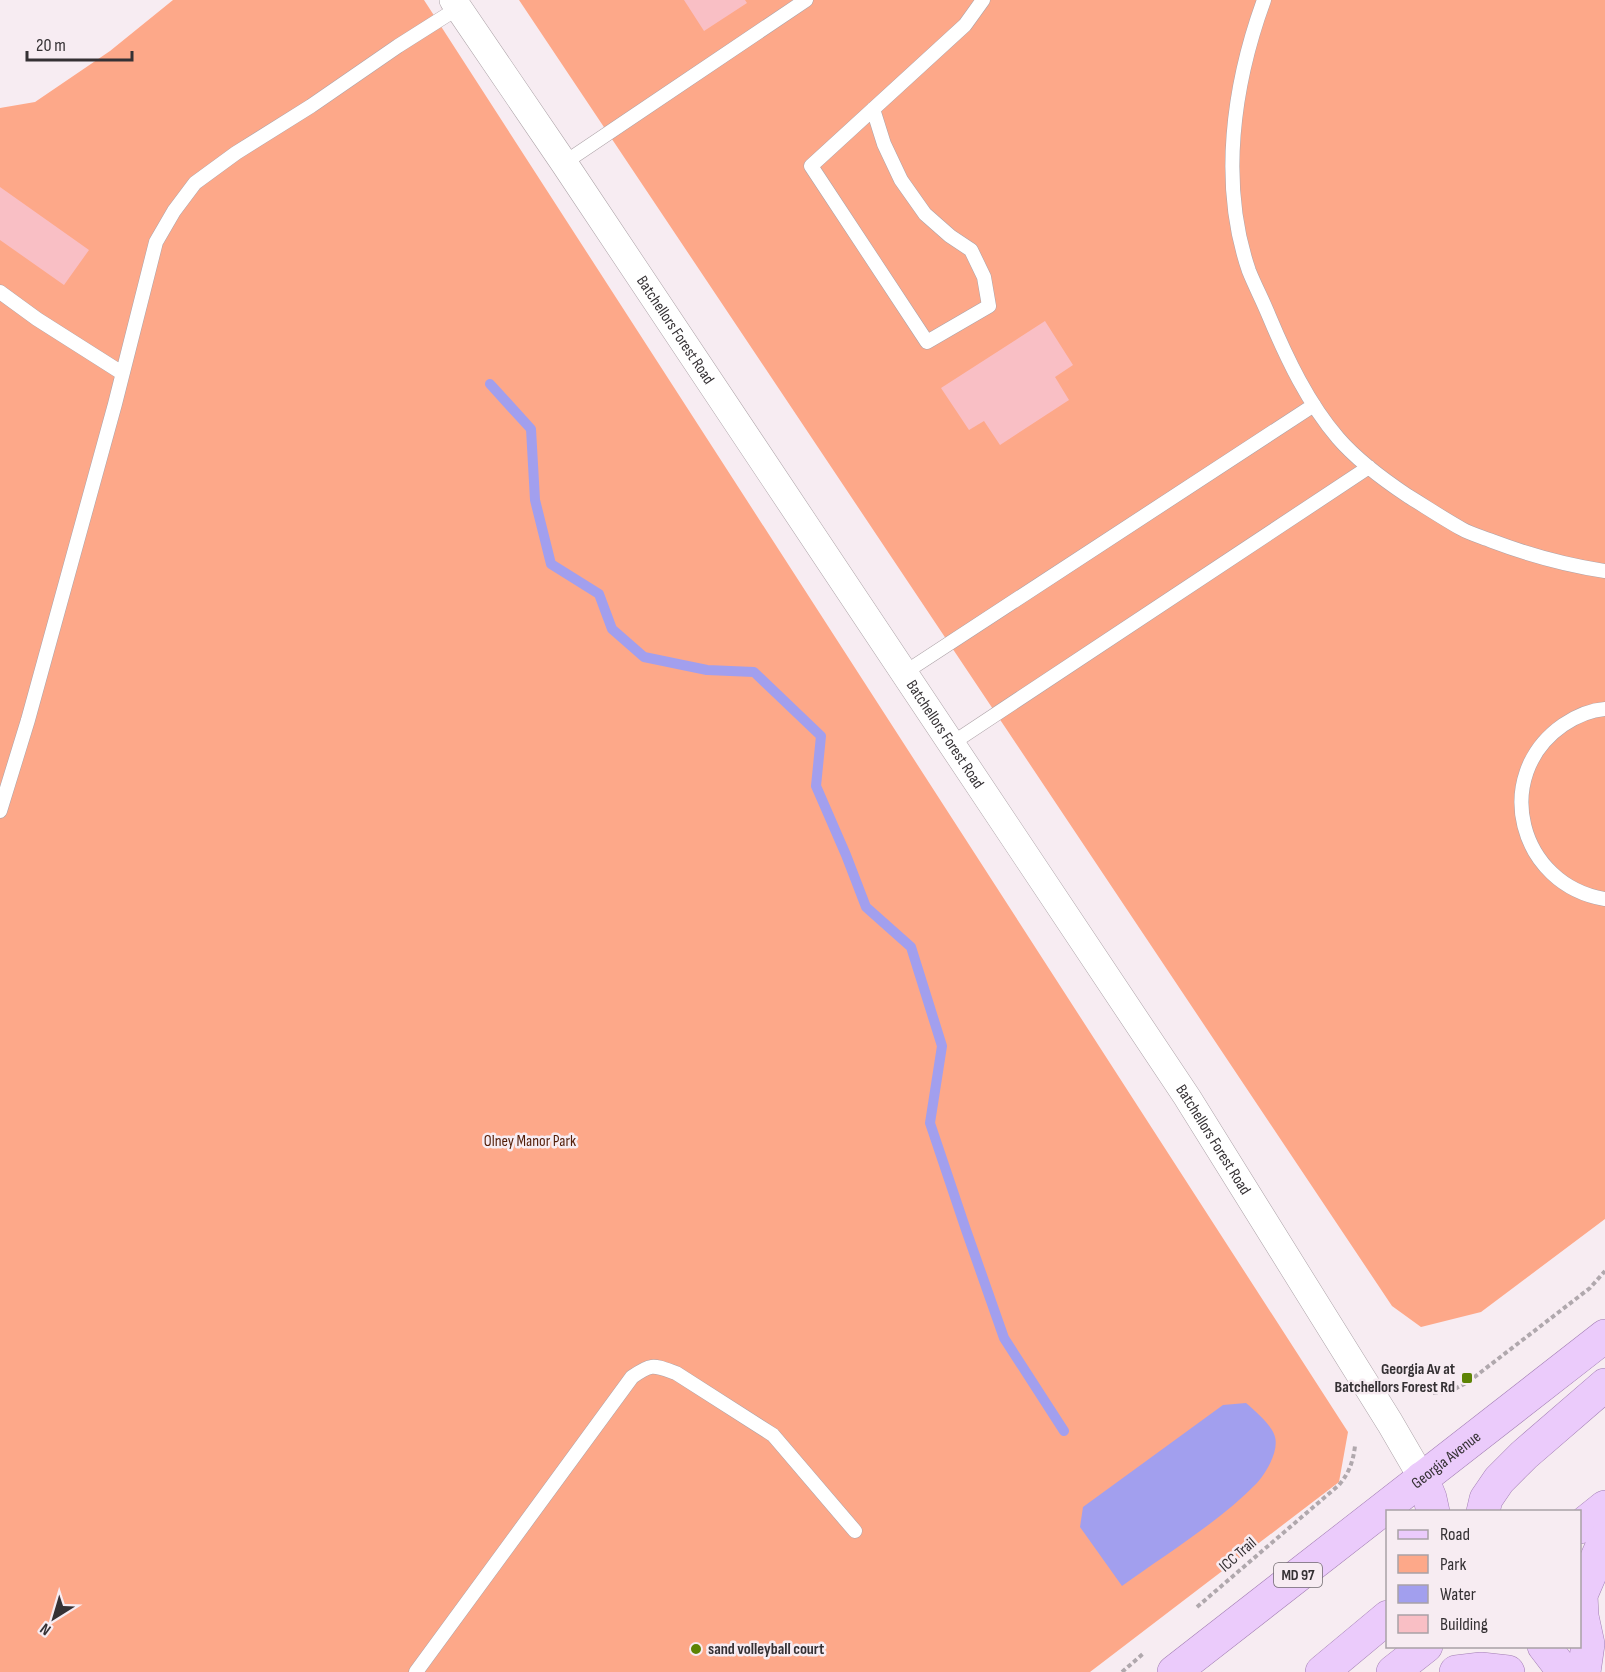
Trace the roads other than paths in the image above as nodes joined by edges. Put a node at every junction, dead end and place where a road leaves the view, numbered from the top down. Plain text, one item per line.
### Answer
1 (806, 0) edge
2 (983, 0) edge
3 (1264, 0) edge
4 (456, 4) edge
5 (873, 109) junction
6 (564, 164) junction
7 (0, 292) edge
8 (122, 373) junction
9 (1314, 405) junction
10 (1369, 467) junction
11 (1605, 571) edge
12 (904, 673) junction
13 (1605, 709) edge
14 (951, 744) junction
15 (0, 811) edge
16 (1605, 899) edge
17 (1605, 1336) edge
18 (1605, 1385) edge
19 (1422, 1478) junction
20 (1605, 1507) edge
21 (1433, 1510) edge
22 (1483, 1510) edge
23 (1581, 1526) edge
24 (855, 1531) dead end
25 (1605, 1539) edge
26 (1386, 1619) edge
27 (1425, 1648) edge
28 (1545, 1648) edge
29 (416, 1672) edge
30 (1174, 1672) edge
31 (1322, 1672) edge
32 (1393, 1672) edge
33 (1456, 1672) edge
34 (1508, 1672) edge
35 (1564, 1672) edge
36 (1584, 1672) edge

1 - 6 lane
2 - 5 lane
3 - 9 lane
4 - 6 street, Batchellors Forest Road
4 - 8 lane
5 - 5 lane
6 - 12 street, Batchellors Forest Road
7 - 8 lane
8 - 15 lane
9 - 10 lane
9 - 12 lane
10 - 11 lane
10 - 14 lane
12 - 14 street, Batchellors Forest Road
13 - 16 lane
14 - 19 street, Batchellors Forest Road
17 - 19 main road, Georgia Avenue / MD 97
18 - 22 main road
19 - 21 main road
19 - 30 main road, Georgia Avenue / MD 97
20 - 23 main road
24 - 29 lane
25 - 36 main road
26 - 31 main road
27 - 32 main road
28 - 35 main road
33 - 34 main road

